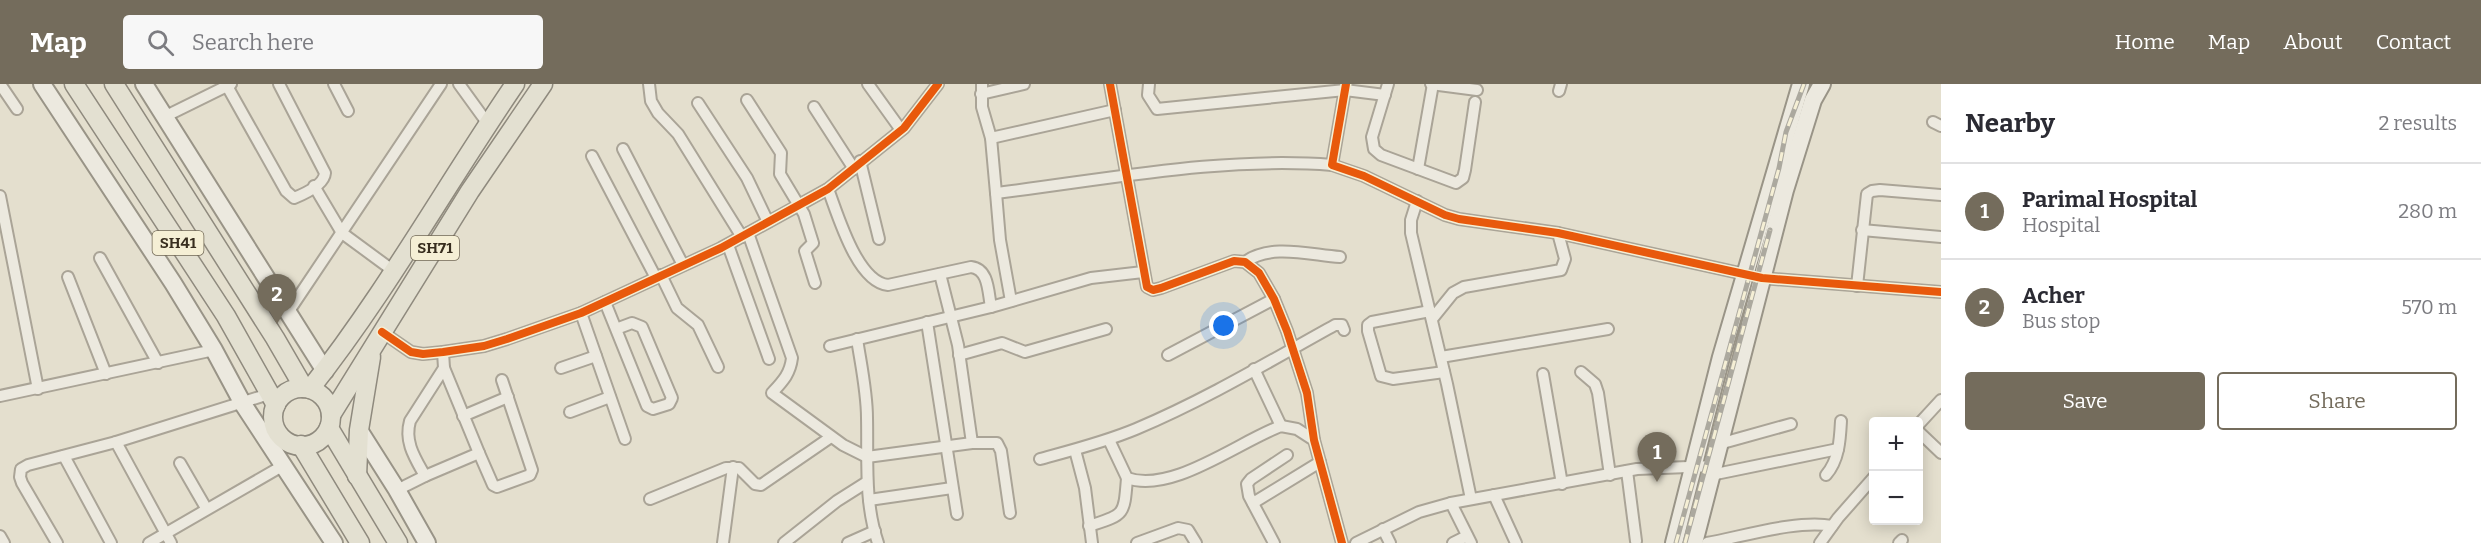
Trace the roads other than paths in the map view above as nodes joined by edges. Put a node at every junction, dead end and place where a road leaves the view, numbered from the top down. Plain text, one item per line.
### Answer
1 (0, 84) edge
2 (42, 84) edge
3 (74, 84) edge
4 (114, 84) edge
5 (279, 84) edge
6 (334, 84) edge
7 (441, 84) edge
8 (459, 84) edge
9 (515, 84) edge
10 (543, 84) edge
11 (649, 84) edge
12 (868, 84) edge
13 (1024, 84) edge
14 (1110, 84) edge
15 (1149, 84) edge
16 (1432, 84) edge
17 (1801, 84) edge
18 (1822, 84) edge
19 (146, 85) edge
20 (229, 85) edge
21 (932, 86) edge
22 (1345, 87) edge
23 (982, 89) edge
24 (1386, 89) edge
25 (747, 100) dead end
26 (698, 103) dead end
27 (814, 107) dead end
28 (17, 109) dead end
29 (348, 111) dead end
30 (1115, 111) junction
31 (164, 117) junction
32 (488, 124) junction
33 (901, 130) junction
34 (991, 138) junction
35 (622, 149) dead end
36 (592, 156) dead end
37 (857, 165) junction
38 (1332, 165) junction
39 (1418, 169) junction
40 (1128, 175) junction
41 (450, 182) junction
42 (315, 186) junction
43 (828, 189) junction
44 (470, 191) junction
45 (996, 193) junction
46 (0, 195) edge
47 (1941, 195) edge
48 (1417, 201) junction
49 (798, 206) junction
50 (768, 222) junction
51 (1862, 230) junction
52 (342, 233) junction
53 (1558, 233) junction
54 (745, 235) junction
55 (1941, 237) edge
56 (879, 239) dead end
57 (728, 245) junction
58 (1340, 257) dead end
59 (100, 258) dead end
60 (1245, 262) junction
61 (683, 265) junction
62 (395, 272) junction
63 (1143, 272) junction
64 (940, 274) junction
65 (1744, 274) junction
66 (68, 277) dead end
67 (658, 277) junction
68 (1762, 278) junction
69 (815, 283) dead end
70 (1857, 286) junction
71 (1941, 292) edge
72 (1274, 299) junction
73 (1011, 301) junction
74 (605, 302) junction
75 (991, 307) junction
76 (580, 313) junction
77 (287, 314) junction
78 (1431, 315) junction
79 (952, 316) junction
80 (927, 322) junction
81 (1106, 328) dead end
82 (616, 329) junction
83 (1608, 329) dead end
84 (1344, 330) dead end
85 (378, 339) junction
86 (857, 339) junction
87 (830, 346) dead end
88 (1292, 348) junction
89 (214, 350) junction
90 (443, 352) junction
91 (596, 356) junction
92 (959, 356) junction
93 (1168, 356) dead end
94 (1441, 357) junction
95 (769, 359) dead end
96 (159, 363) junction
97 (718, 367) dead end
98 (444, 368) junction
99 (561, 368) dead end
100 (1254, 369) junction
101 (325, 371) junction
102 (1444, 372) junction
103 (1581, 372) dead end
104 (106, 374) junction
105 (1543, 374) dead end
106 (502, 380) dead end
107 (38, 389) junction
108 (307, 389) junction
109 (0, 396) edge
110 (610, 397) junction
111 (508, 398) junction
112 (273, 400) junction
113 (1941, 400) edge
114 (243, 404) junction
115 (570, 412) dead end
116 (463, 416) junction
117 (1923, 420) edge
118 (330, 421) junction
119 (1841, 421) dead end
120 (1791, 424) dead end
121 (1281, 426) junction
122 (359, 430) junction
123 (1923, 436) edge
124 (831, 437) junction
125 (625, 439) dead end
126 (1109, 440) junction
127 (1314, 440) junction
128 (116, 442) junction
129 (972, 443) junction
130 (1719, 444) junction
131 (301, 445) junction
132 (945, 447) junction
133 (1838, 449) junction
134 (1075, 450) junction
135 (479, 453) junction
136 (1941, 453) edge
137 (1287, 455) dead end
138 (64, 456) junction
139 (867, 458) junction
140 (1040, 459) dead end
141 (180, 462) dead end
142 (1320, 462) junction
143 (284, 465) junction
144 (1694, 466) junction
145 (733, 467) junction
146 (1712, 470) junction
147 (1627, 471) junction
148 (1610, 475) junction
149 (1826, 475) dead end
150 (357, 476) junction
151 (425, 476) junction
152 (1127, 478) junction
153 (867, 482) junction
154 (1869, 483) edge
155 (1562, 484) junction
156 (952, 488) junction
157 (396, 490) junction
158 (1494, 495) junction
159 (650, 498) dead end
160 (869, 500) junction
161 (1471, 500) junction
162 (1253, 503) junction
163 (1451, 503) junction
164 (206, 508) junction
165 (1010, 513) dead end
166 (957, 514) dead end
167 (1089, 526) junction
168 (1832, 526) junction
169 (1383, 529) junction
170 (874, 531) junction
171 (1773, 531) junction
172 (0, 536) edge
173 (167, 539) edge
174 (1750, 539) edge
175 (1469, 540) edge
176 (1636, 542) dead end
177 (4, 543) edge
178 (57, 543) edge
179 (111, 543) edge
180 (149, 543) edge
181 (334, 543) edge
182 (360, 543) edge
183 (398, 543) edge
184 (426, 543) edge
185 (723, 543) edge
186 (784, 543) edge
187 (848, 543) edge
188 (878, 543) edge
189 (1092, 543) edge
190 (1137, 543) edge
191 (1196, 543) edge
192 (1274, 543) edge
193 (1342, 543) edge
194 (1356, 543) edge
195 (1390, 543) edge
196 (1453, 543) edge
197 (1516, 543) edge
198 (1674, 543) edge
199 (1694, 543) edge
200 (1707, 543) edge
201 (1774, 543) edge
202 (1820, 543) edge

1 - 28 street
2 - 89 street
3 - 112 main road, SH41
4 - 108 main road, SH41
5 - 42 street
6 - 29 street
7 - 52 street
8 - 32 street
9 - 32 main road, SH71
10 - 44 main road, SH71
11 - 54 street
12 - 33 street
13 - 23 street
14 - 30 street
15 - 22 street
16 - 39 street
16 - 39 street
17 - 65 street
18 - 68 street
19 - 31 street
20 - 31 street
20 - 42 street
21 - 33 street
22 - 24 street
22 - 38 street
23 - 34 street
24 - 39 street
25 - 49 street
26 - 50 street
27 - 37 street
30 - 34 street
30 - 40 street
31 - 77 street
32 - 41 main road, SH71
33 - 37 street
34 - 45 street
35 - 61 street
36 - 67 street
37 - 43 street
37 - 56 street
38 - 40 street
38 - 48 street
40 - 45 street
40 - 63 street
41 - 44 main road
41 - 62 main road, SH71
42 - 52 street
43 - 49 street
43 - 64 street
44 - 85 main road, SH71
45 - 73 street
46 - 107 street
47 - 51 street
48 - 53 street
48 - 78 street
49 - 50 street
49 - 69 street
50 - 54 street
51 - 55 street
51 - 70 street
52 - 62 street
52 - 77 street
53 - 65 street
53 - 78 street
54 - 57 street
54 - 124 street
57 - 61 street
57 - 95 street
58 - 60 street
59 - 96 street
60 - 63 street
60 - 72 street
61 - 67 street
62 - 101 main road, SH71
63 - 73 street
64 - 75 street
64 - 79 street
65 - 68 street
65 - 144 street
66 - 104 street
67 - 74 street
67 - 97 street
68 - 70 street
68 - 130 street
70 - 71 street
72 - 88 street
72 - 93 street
73 - 75 street
74 - 76 street
74 - 82 street
75 - 79 street
76 - 90 street
76 - 91 street
77 - 101 street
78 - 94 street
78 - 102 street
79 - 80 street
79 - 92 street
80 - 86 street
80 - 132 street
81 - 92 street
82 - 82 street
83 - 94 street
84 - 88 street
85 - 90 street
85 - 118 main road, SH71
85 - 122 main road
86 - 87 street
86 - 139 street
88 - 100 street
88 - 127 street
89 - 96 street
89 - 114 street
90 - 98 street
91 - 99 street
91 - 110 street
92 - 129 street
94 - 102 street
96 - 104 street
98 - 116 street
98 - 151 street
100 - 121 street
100 - 126 street
101 - 108 main road, SH71
102 - 161 street
103 - 148 street
104 - 107 street
105 - 155 street
106 - 111 street
107 - 109 street
108 - 112 main road
108 - 118 main road, SH41
110 - 115 street
110 - 125 street
111 - 116 street
111 - 135 street
112 - 114 street
112 - 131 main road, SH41
113 - 117 street
114 - 128 street
114 - 143 street
116 - 135 street
118 - 131 main road
118 - 150 main road, SH41
119 - 133 street
120 - 130 street
121 - 127 street
121 - 152 street
122 - 150 main road
122 - 157 street
123 - 136 street
124 - 139 street
124 - 145 street
126 - 134 street
126 - 152 street
127 - 142 street
128 - 138 street
128 - 173 street
129 - 132 street
129 - 165 street
130 - 146 street
131 - 182 main road, SH41
132 - 139 street
132 - 156 street
133 - 146 street
133 - 149 street
134 - 140 street
134 - 167 street
135 - 151 street
137 - 162 street
138 - 178 street
138 - 179 street
139 - 153 street
141 - 164 street
142 - 162 street
142 - 193 street
143 - 164 street
143 - 181 street
144 - 146 street
144 - 147 street
144 - 198 street
145 - 159 street
145 - 185 street
146 - 199 street
147 - 148 street
147 - 176 street
148 - 155 street
150 - 183 main road, SH41
151 - 157 street
152 - 167 street
153 - 160 street
153 - 186 street
154 - 168 street
155 - 158 street
156 - 160 street
156 - 166 street
157 - 184 street
158 - 161 street
158 - 197 street
160 - 170 street
161 - 163 street
162 - 192 street
163 - 169 street
163 - 175 street
164 - 173 street
167 - 189 street
168 - 171 street
168 - 202 street
169 - 194 street
169 - 195 street
170 - 187 street
170 - 188 street
171 - 174 street
171 - 201 street
172 - 177 street
173 - 180 street
174 - 200 street
175 - 196 street
190 - 191 street

